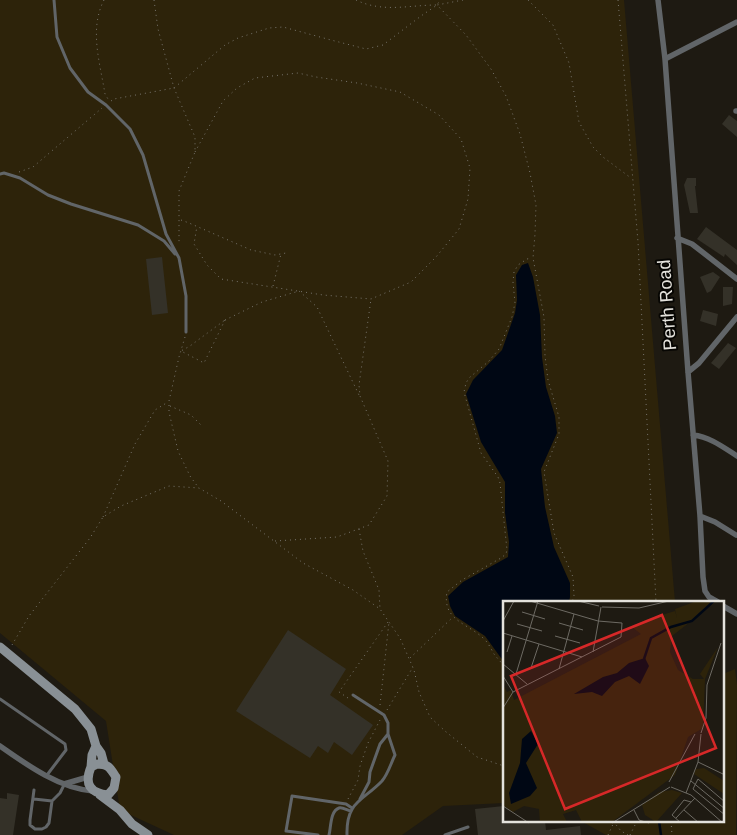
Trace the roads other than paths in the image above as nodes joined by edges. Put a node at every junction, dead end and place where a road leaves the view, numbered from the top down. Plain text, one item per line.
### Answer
1 (54, 0) edge
2 (658, 0) edge
3 (736, 24) edge
4 (665, 59) junction
5 (0, 174) edge
6 (677, 238) junction
7 (179, 258) junction
8 (737, 279) edge
9 (737, 317) edge
10 (186, 332) road end
11 (688, 372) junction
12 (693, 435) junction
13 (737, 456) edge
14 (700, 516) junction
15 (736, 535) edge
16 (716, 601) edge
17 (724, 607) edge
18 (737, 614) edge
19 (0, 647) edge
20 (353, 695) road end
21 (0, 699) edge
22 (388, 734) junction
23 (0, 746) edge
24 (96, 746) junction
25 (104, 764) junction
26 (91, 767) junction
27 (46, 776) junction
28 (88, 777) junction
29 (64, 784) junction
30 (114, 788) junction
31 (34, 790) dead end
32 (96, 793) junction
33 (34, 799) junction
34 (360, 799) junction
35 (52, 801) junction
36 (352, 809) junction
37 (120, 810) junction
38 (468, 827) dead end
39 (148, 835) edge
40 (318, 835) edge
41 (329, 835) edge
42 (347, 835) edge
43 (445, 835) edge

1 - 7 lane
2 - 4 street, Perth Road
3 - 4 street
4 - 6 street, Perth Road
5 - 7 lane
6 - 8 street
6 - 11 street, Perth Road
7 - 10 lane
9 - 11 street
11 - 12 street, Perth Road
12 - 13 street
12 - 14 street, Perth Road
14 - 15 street
14 - 16 street, Perth Road
17 - 18 street
19 - 24 street
20 - 22 lane
21 - 27 lane
22 - 34 lane
22 - 34 lane
23 - 27 street
24 - 25 street
24 - 26 street
25 - 26 street
25 - 30 street
26 - 28 street
27 - 29 street
28 - 29 street
28 - 32 street
29 - 32 street
29 - 35 lane
30 - 32 street
30 - 37 street
31 - 33 lane
32 - 37 street
33 - 35 lane
33 - 35 lane
34 - 36 lane
36 - 40 lane
36 - 41 lane
36 - 42 lane
37 - 39 street
38 - 43 lane

